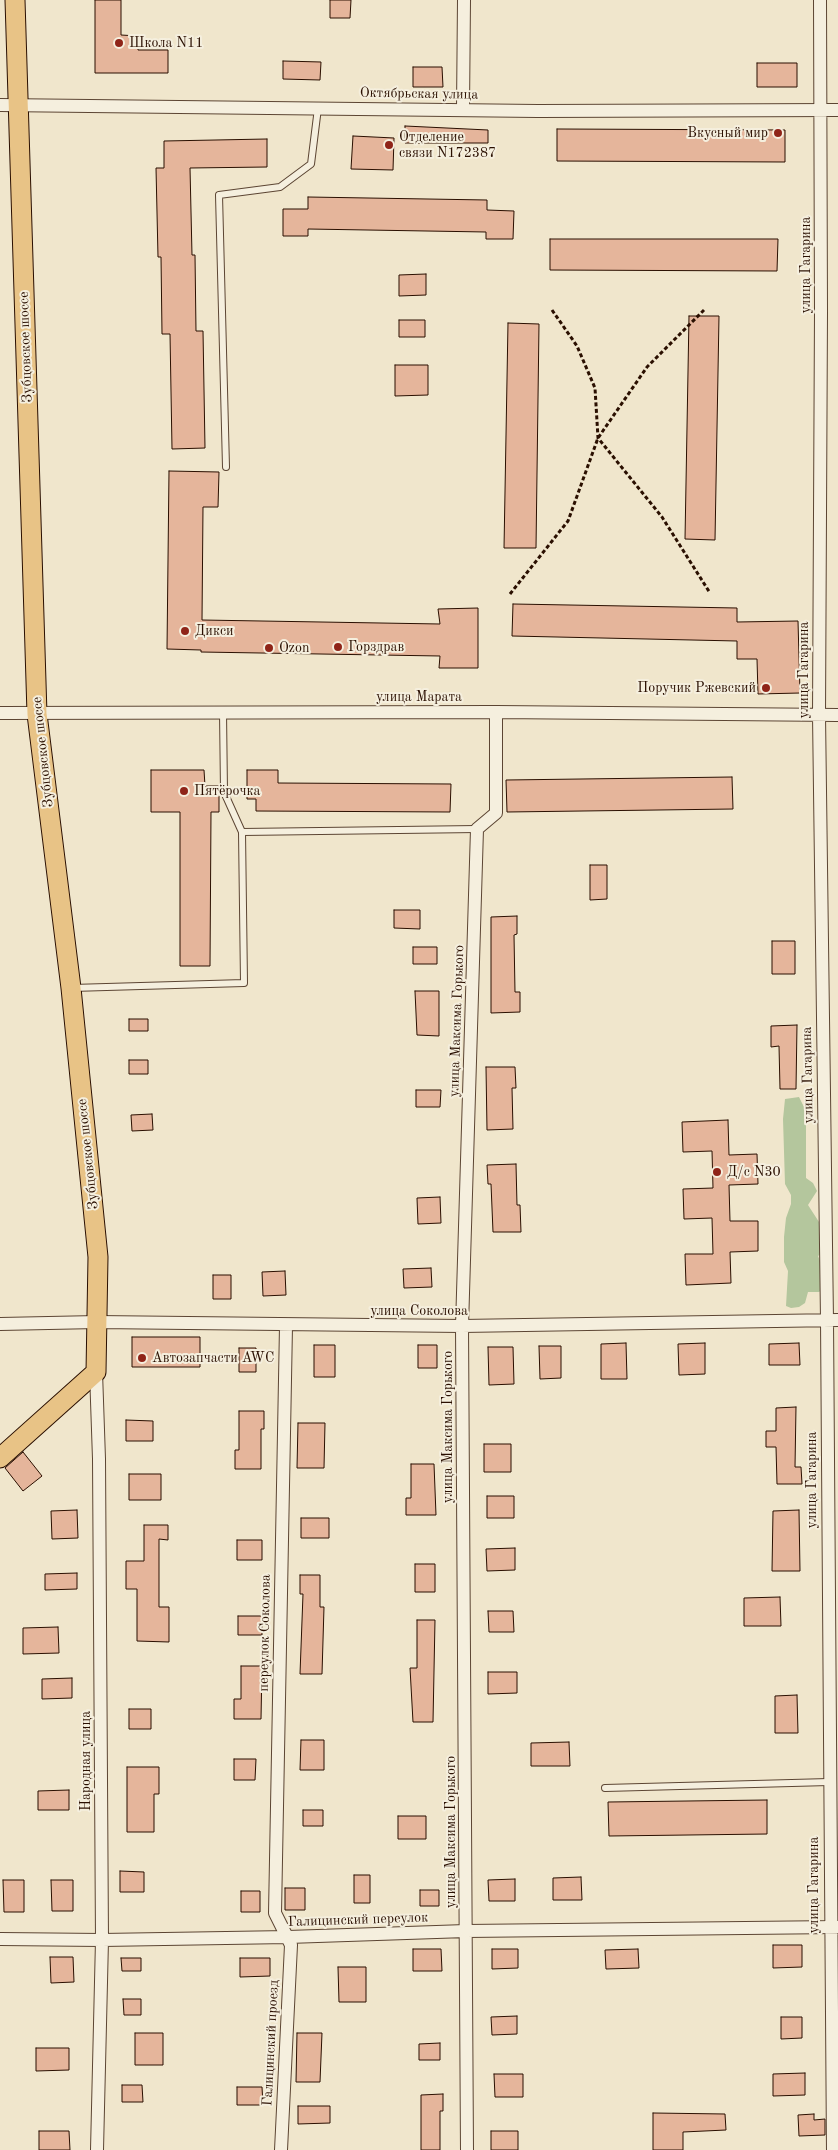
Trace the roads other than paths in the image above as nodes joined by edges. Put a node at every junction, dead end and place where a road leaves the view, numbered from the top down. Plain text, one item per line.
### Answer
1 (15, 0) edge
2 (464, 0) edge
3 (820, 0) edge
4 (9, 105) edge
5 (318, 108) junction
6 (463, 109) junction
7 (820, 110) junction
8 (838, 110) edge
9 (226, 467) dead end
10 (223, 712) junction
11 (496, 712) junction
12 (0, 713) edge
13 (37, 714) junction
14 (819, 715) junction
15 (838, 715) edge
16 (478, 829) junction
17 (242, 832) junction
18 (71, 988) junction
19 (832, 1320) edge
20 (97, 1322) junction
21 (0, 1324) edge
22 (286, 1326) junction
23 (462, 1326) junction
24 (96, 1372) junction
25 (0, 1458) edge
26 (829, 1782) junction
27 (605, 1788) dead end
28 (834, 1927) edge
29 (466, 1931) junction
30 (288, 1937) junction
31 (0, 1939) edge
32 (102, 1940) junction
33 (97, 2150) edge
34 (281, 2150) edge
35 (468, 2150) edge
36 (833, 2150) edge

1 - 4 main road, Зубцовское шоссе
2 - 6 street
3 - 7 street, улица Гагарина
4 - 5 street, Октябрьская улица
4 - 13 main road, Зубцовское шоссе
5 - 6 street, Октябрьская улица
5 - 9 lane
6 - 7 street, Октябрьская улица
7 - 8 street, Октябрьская улица
7 - 14 street, улица Гагарина
10 - 11 street, улица Марата
10 - 13 street, улица Марата
10 - 17 lane
11 - 14 street, улица Марата
11 - 16 street
12 - 13 street, улица Марата
13 - 18 main road, Зубцовское шоссе
14 - 15 street, улица Марата
14 - 19 street, улица Гагарина
16 - 17 lane
16 - 23 street, улица Максима Горького
17 - 18 lane
18 - 20 main road, Зубцовское шоссе
19 - 23 street, улица Соколова
19 - 26 street, улица Гагарина
20 - 21 street, улица Соколова
20 - 22 street, улица Соколова
20 - 24 main road, Зубцовское шоссе
22 - 23 street, улица Соколова
22 - 30 street, переулок Соколова
23 - 29 street, улица Максима Горького
24 - 25 main road
24 - 32 street, Народная улица
26 - 27 lane
26 - 28 street, улица Гагарина
28 - 29 street, Галицинский переулок
28 - 36 street, улица Гагарина
29 - 30 street, Галицинский переулок
29 - 35 street, улица Максима Горького
30 - 32 street, Галицинский переулок
30 - 34 street, Галицинский проезд
31 - 32 street, Галицинский переулок
32 - 33 street, Народная улица

